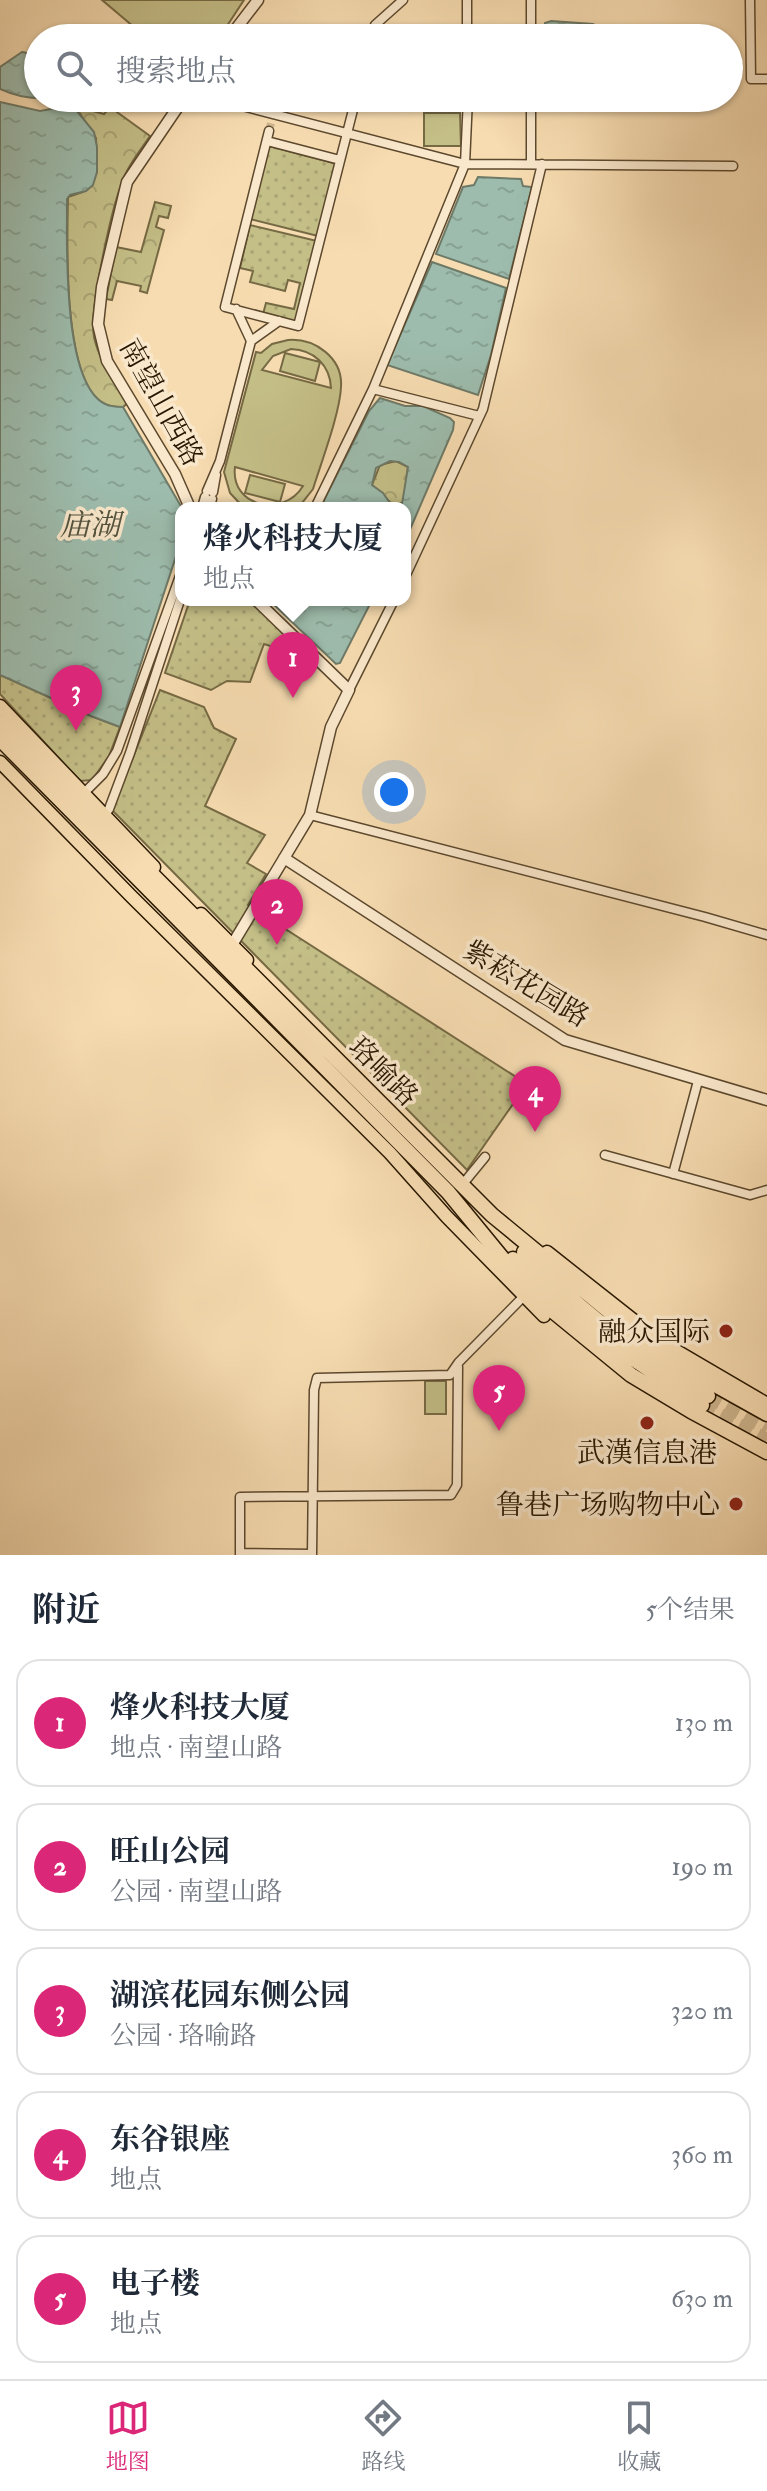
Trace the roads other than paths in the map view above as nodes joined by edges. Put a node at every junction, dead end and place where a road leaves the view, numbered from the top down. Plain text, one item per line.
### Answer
1 (258, 0) edge
2 (403, 0) edge
3 (467, 0) edge
4 (531, 0) edge
5 (750, 0) edge
6 (240, 24) edge
7 (377, 24) edge
8 (467, 24) edge
9 (531, 24) edge
10 (767, 79) edge
11 (174, 112) edge
12 (258, 112) edge
13 (352, 112) edge
14 (468, 112) edge
15 (531, 112) edge
16 (347, 133) junction
17 (340, 160) junction
18 (465, 164) junction
19 (531, 164) junction
20 (542, 164) junction
21 (733, 166) dead end
22 (236, 309) junction
23 (279, 321) junction
24 (251, 341) junction
25 (373, 389) junction
26 (477, 419) junction
27 (209, 497) edge
28 (187, 502) edge
29 (318, 502) edge
30 (411, 564) edge
31 (175, 590) edge
32 (178, 606) edge
33 (262, 606) edge
34 (391, 606) edge
35 (349, 690) junction
36 (0, 706) edge
37 (0, 722) edge
38 (0, 739) edge
39 (12, 752) junction
40 (1, 765) edge
41 (77, 801) junction
42 (310, 815) junction
43 (57, 820) junction
44 (98, 823) junction
45 (80, 843) junction
46 (284, 858) junction
47 (767, 935) edge
48 (230, 948) junction
49 (698, 1081) junction
50 (767, 1100) edge
51 (605, 1155) dead end
52 (485, 1157) dead end
53 (673, 1174) junction
54 (464, 1183) junction
55 (767, 1190) edge
56 (492, 1215) junction
57 (484, 1233) junction
58 (527, 1293) junction
59 (544, 1316) dead end
60 (459, 1362) junction
61 (767, 1404) edge
62 (767, 1414) edge
63 (767, 1452) edge
64 (312, 1496) junction
65 (240, 1554) edge
66 (312, 1555) edge

1 - 6 street
2 - 7 street
3 - 8 street
4 - 9 street
5 - 10 street
11 - 28 street, 南望山西路
12 - 16 street
13 - 16 street
14 - 18 street
15 - 19 street
16 - 17 street
16 - 18 street
17 - 22 street
17 - 23 street
18 - 19 street
18 - 25 street
19 - 20 street
20 - 21 street
20 - 26 street
22 - 23 street
22 - 24 street
23 - 24 street
24 - 27 street
25 - 26 street
25 - 29 street
26 - 30 street
31 - 41 street
32 - 44 street
33 - 35 street
34 - 35 street
35 - 42 street
36 - 41 main road
37 - 41 highway, 珞喻路
38 - 39 highway, 珞喻路
39 - 40 street
39 - 41 highway, 珞喻路
40 - 43 main road
41 - 43 street
41 - 44 highway, 珞喻路
42 - 46 street
42 - 47 street
43 - 45 main road
44 - 45 street
44 - 48 highway, 珞喻路
44 - 57 highway, 珞喻路
45 - 58 main road
46 - 48 street
46 - 49 street, 紫菘花园路
48 - 54 highway, 珞喻路
49 - 50 street, 紫菘花园路
49 - 53 street
51 - 53 street
52 - 54 street
53 - 55 street
54 - 56 highway, 珞喻路
54 - 61 main road
56 - 57 highway
56 - 62 highway, 珞喻路
57 - 58 highway, 珞喻路
58 - 59 main road
58 - 60 street
58 - 63 highway, 珞喻路
60 - 64 street
60 - 64 street
64 - 65 street
64 - 66 street
65 - 66 street

